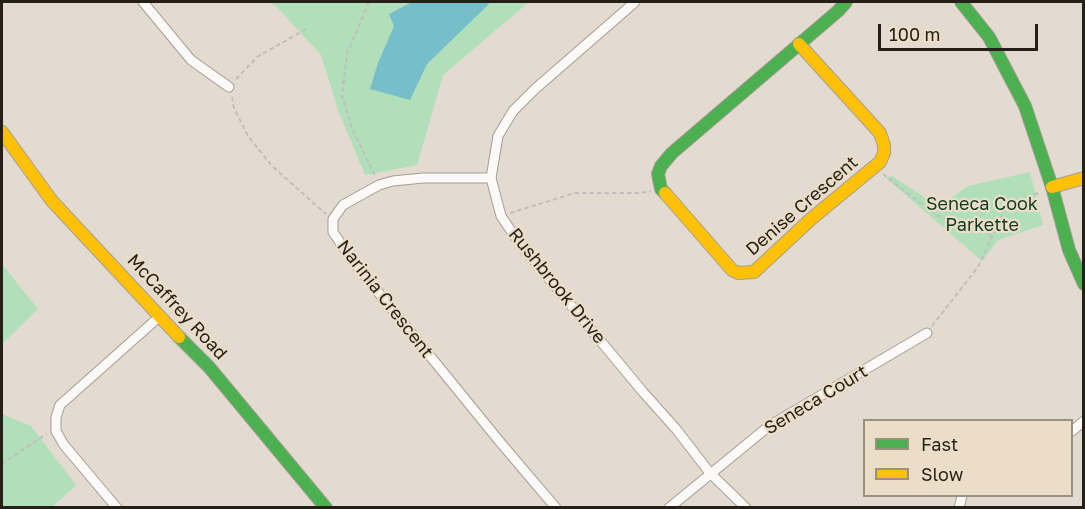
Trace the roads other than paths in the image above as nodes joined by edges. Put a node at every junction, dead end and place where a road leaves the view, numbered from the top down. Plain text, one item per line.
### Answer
1 (142, 2) edge
2 (635, 2) edge
3 (846, 2) edge
4 (961, 2) edge
5 (799, 44) junction
6 (229, 87) road end
7 (2, 132) edge
8 (1083, 177) edge
9 (492, 178) junction
10 (1046, 189) junction
11 (1083, 284) edge
12 (159, 317) junction
13 (927, 333) road end
14 (710, 473) junction
15 (117, 507) edge
16 (326, 507) edge
17 (556, 507) edge
18 (669, 507) edge
19 (747, 507) edge

1 - 6 street
2 - 9 street, Rushbrook Drive
3 - 5 street
4 - 10 street
5 - 5 street, Denise Crescent
7 - 12 street, McCaffrey Road
8 - 10 street
9 - 14 street, Rushbrook Drive
9 - 17 street, Narinia Crescent
10 - 11 street
12 - 15 street
12 - 16 street, McCaffrey Road
13 - 14 street, Seneca Court
14 - 18 street
14 - 19 street, Rushbrook Drive

